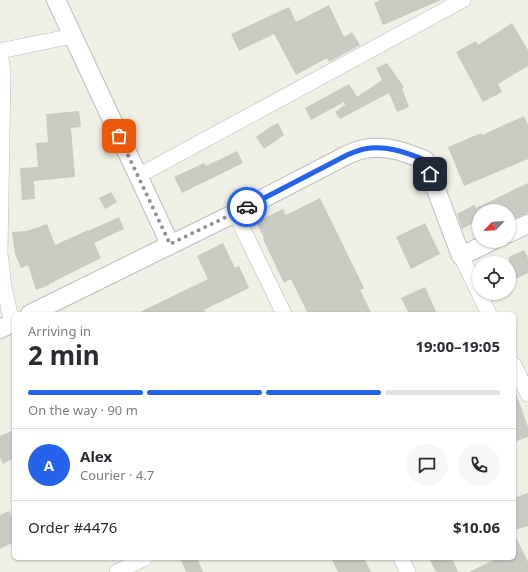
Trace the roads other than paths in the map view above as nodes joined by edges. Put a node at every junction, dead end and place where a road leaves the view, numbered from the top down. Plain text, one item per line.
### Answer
1 (56, 0) edge
2 (464, 0) edge
3 (73, 36) junction
4 (0, 51) edge
5 (138, 176) junction
6 (234, 213) junction
7 (528, 224) edge
8 (516, 230) edge
9 (170, 244) junction
10 (478, 248) edge
11 (461, 256) junction
12 (34, 312) edge
13 (283, 312) edge
14 (488, 312) edge
15 (9, 324) edge
16 (516, 369) edge
17 (528, 394) edge
18 (141, 560) edge
19 (402, 560) edge
20 (117, 572) edge
21 (408, 572) edge

1 - 3 street
2 - 5 street
3 - 4 street
3 - 5 street
4 - 15 street
5 - 9 street
6 - 9 street
6 - 11 street
6 - 13 street
7 - 8 street
9 - 12 street
10 - 11 street
11 - 14 street
16 - 17 street
18 - 20 street
19 - 21 street

